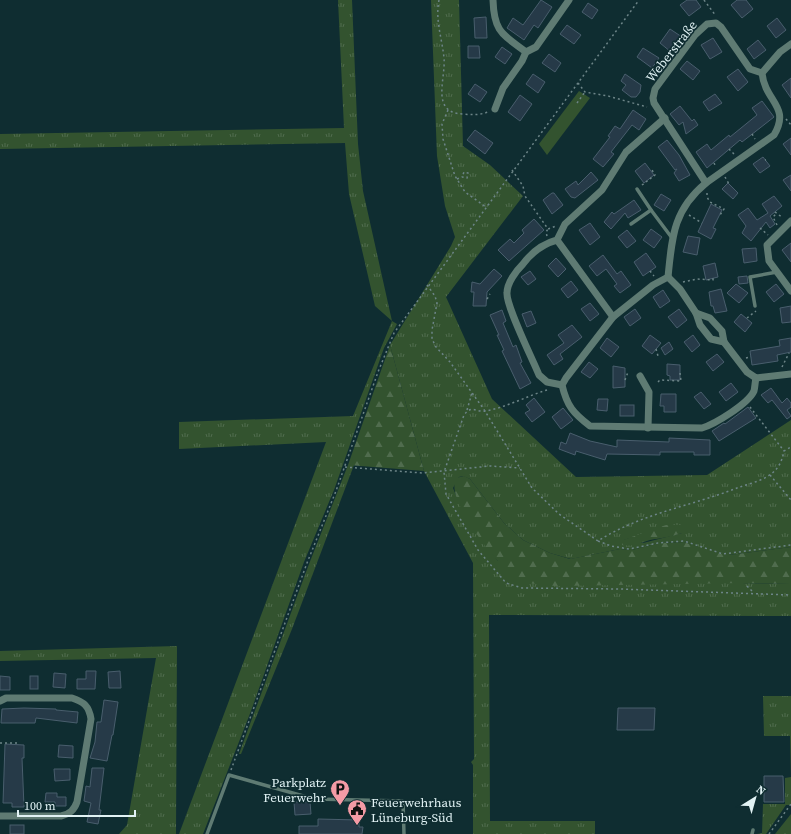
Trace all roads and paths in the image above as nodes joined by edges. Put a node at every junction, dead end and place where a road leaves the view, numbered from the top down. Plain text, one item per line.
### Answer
1 (439, 0) edge
2 (493, 0) edge
3 (569, 0) edge
4 (639, 0) edge
5 (704, 0) edge
6 (717, 18) dead end
7 (791, 44) edge
8 (526, 52) junction
9 (762, 74) junction
10 (578, 83) junction
11 (585, 92) junction
12 (577, 103) dead end
13 (654, 104) junction
14 (495, 108) dead end
15 (448, 110) junction
16 (483, 114) dead end
17 (665, 118) junction
18 (785, 118) junction
19 (791, 125) edge
20 (512, 170) junction
21 (652, 170) dead end
22 (462, 177) dead end
23 (457, 179) junction
24 (706, 184) junction
25 (637, 189) joint
26 (707, 193) dead end
27 (486, 207) junction
28 (651, 210) junction
29 (775, 212) dead end
30 (688, 214) dead end
31 (777, 214) junction
32 (720, 215) dead end
33 (790, 222) edge
34 (702, 223) dead end
35 (565, 224) junction
36 (631, 224) dead end
37 (760, 228) dead end
38 (780, 232) junction
39 (672, 239) junction
40 (557, 240) junction
41 (773, 240) junction
42 (777, 272) junction
43 (668, 277) junction
44 (713, 278) dead end
45 (675, 284) junction
46 (427, 286) junction
47 (791, 291) edge
48 (490, 294) dead end
49 (487, 299) dead end
50 (755, 306) dead end
51 (756, 311) dead end
52 (696, 313) junction
53 (613, 317) junction
54 (747, 318) dead end
55 (724, 342) junction
56 (656, 349) dead end
57 (789, 353) dead end
58 (658, 356) dead end
59 (782, 367) dead end
60 (628, 372) dead end
61 (680, 373) dead end
62 (791, 374) edge
63 (640, 376) dead end
64 (756, 378) junction
65 (625, 380) dead end
66 (658, 382) dead end
67 (562, 385) junction
68 (549, 389) dead end
69 (472, 392) junction
70 (746, 400) junction
71 (468, 410) junction
72 (485, 411) junction
73 (648, 428) junction
74 (791, 447) edge
75 (784, 451) junction
76 (345, 467) junction
77 (520, 468) junction
78 (444, 472) junction
79 (770, 475) junction
80 (791, 500) edge
81 (598, 541) junction
82 (791, 545) edge
83 (747, 586) dead end
84 (753, 592) junction
85 (791, 595) edge
86 (0, 701) edge
87 (0, 743) edge
88 (20, 743) dead end
89 (229, 775) junction
90 (791, 804) edge
91 (0, 816) edge
92 (207, 834) edge
93 (404, 834) edge
94 (769, 834) edge

1 - 15 path
2 - 8 street
3 - 8 street
4 - 10 path
5 - 6 path
7 - 9 street
8 - 14 street
9 - 13 street, Weberstraße
9 - 18 street
10 - 11 path
10 - 20 path
11 - 12 path
11 - 13 path
13 - 17 street, Weberstraße
15 - 16 path
15 - 23 path
17 - 24 street, Weberstraße
17 - 35 street
18 - 19 path
18 - 24 street
20 - 27 path
20 - 35 path
21 - 25 path
22 - 23 path
23 - 27 path
24 - 39 street
25 - 28 lane
26 - 32 path
27 - 46 path
28 - 36 lane
28 - 39 lane
29 - 31 path
30 - 34 path
31 - 33 path
31 - 38 path
33 - 38 street
35 - 40 street
37 - 41 path
38 - 41 street
39 - 43 street
40 - 53 street
40 - 67 street
41 - 42 street
42 - 47 street
42 - 50 lane
43 - 45 street
43 - 53 street
44 - 45 path
45 - 52 street
46 - 69 path
46 - 76 path
48 - 49 path
51 - 54 path
52 - 55 street
52 - 55 street
53 - 67 street
55 - 64 street
56 - 58 path
57 - 59 path
60 - 65 path
61 - 66 path
62 - 64 street
63 - 73 street
64 - 70 street
67 - 73 street
68 - 72 path
69 - 71 path
69 - 72 path
70 - 73 street
70 - 75 path
71 - 72 path
71 - 78 path
72 - 77 path
74 - 75 path
75 - 79 path
76 - 78 path
76 - 89 path
77 - 78 path
77 - 81 path
78 - 84 path
79 - 80 path
79 - 81 path
81 - 82 path
83 - 84 path
84 - 85 path
86 - 91 street
87 - 88 path
89 - 92 lane
89 - 93 lane
90 - 94 path

